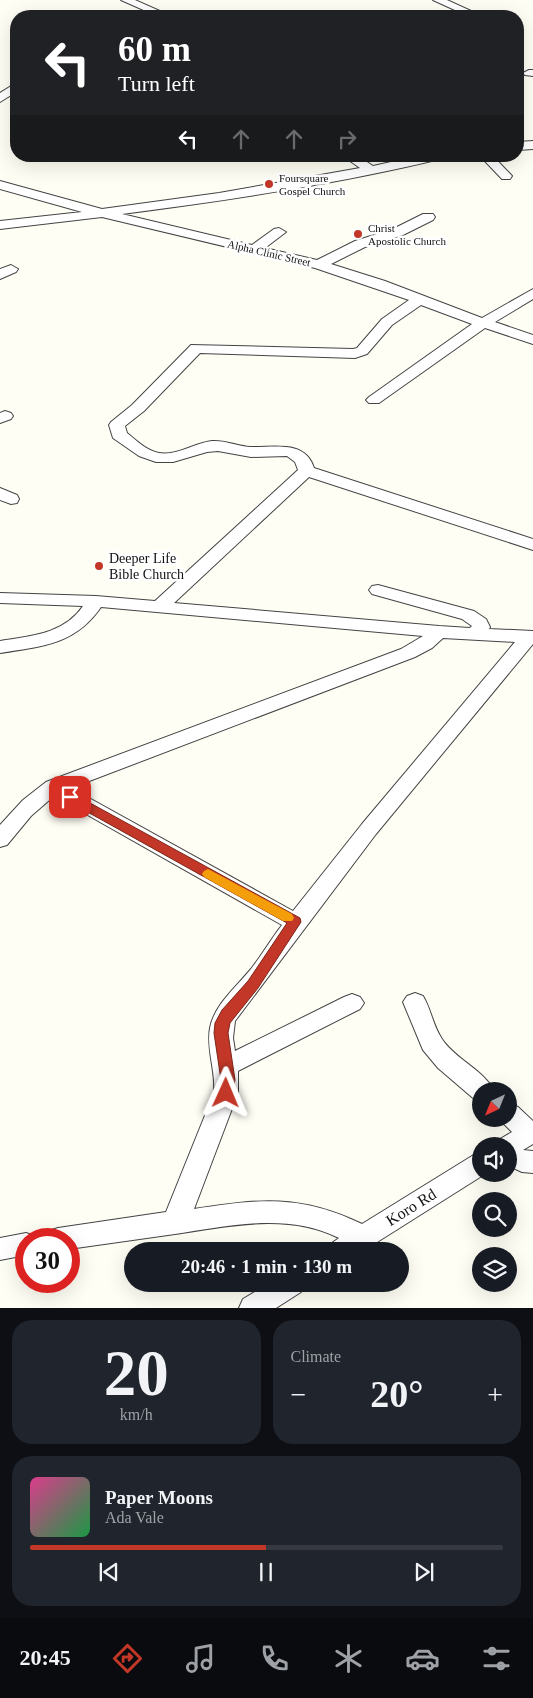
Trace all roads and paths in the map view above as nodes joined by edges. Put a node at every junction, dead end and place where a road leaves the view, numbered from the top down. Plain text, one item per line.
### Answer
1 (126, 0) edge
2 (438, 0) edge
3 (151, 10) edge
4 (462, 10) edge
5 (10, 91) edge
6 (0, 99) edge
7 (359, 162) edge
8 (411, 162) edge
9 (492, 162) edge
10 (373, 171) junction
11 (506, 176) dead end
12 (0, 185) edge
13 (107, 214) junction
14 (428, 217) dead end
15 (0, 225) edge
16 (279, 232) dead end
17 (256, 249) junction
18 (319, 265) junction
19 (533, 293) edge
20 (420, 299) junction
21 (482, 323) junction
22 (533, 340) edge
23 (374, 400) dead end
24 (306, 471) junction
25 (533, 545) edge
26 (378, 590) dead end
27 (0, 598) edge
28 (96, 601) junction
29 (160, 606) junction
30 (439, 632) junction
31 (474, 634) junction
32 (531, 637) edge
33 (0, 647) edge
34 (53, 787) junction
35 (0, 840) edge
36 (295, 922) junction
37 (415, 1002) dead end
38 (352, 1003) dead end
39 (226, 1066) junction
40 (472, 1083) edge
41 (518, 1121) edge
42 (532, 1132) edge
43 (517, 1141) edge
44 (517, 1159) edge
45 (533, 1162) edge
46 (472, 1169) edge
47 (175, 1223) junction
48 (80, 1236) edge
49 (363, 1237) junction
50 (355, 1242) edge
51 (15, 1246) edge
52 (0, 1249) edge
53 (280, 1292) edge
54 (260, 1306) edge

1 - 3 street
2 - 4 street
5 - 6 street
7 - 10 street
8 - 10 street
9 - 11 street
10 - 13 street
12 - 13 street, Alpha Clinic Street
13 - 15 street
13 - 17 street, Alpha Clinic Street
14 - 18 street
16 - 17 street
17 - 18 street, Alpha Clinic Street
18 - 20 street, Alpha Clinic Street
19 - 21 street
20 - 21 street, Alpha Clinic Street
20 - 24 street
21 - 22 street, Alpha Clinic Street
21 - 23 street
24 - 25 street
24 - 29 street
26 - 31 street
27 - 28 street
28 - 29 street
28 - 33 street
29 - 30 street
30 - 31 street
30 - 34 street
31 - 32 street
32 - 36 street
34 - 35 street
34 - 36 street
36 - 39 street
37 - 40 street
38 - 39 street
39 - 47 street
41 - 42 street
42 - 43 street
44 - 45 street
46 - 49 street, Koro Rd
47 - 48 street
47 - 49 street
49 - 50 street, Koro Rd
51 - 52 street
53 - 54 street

